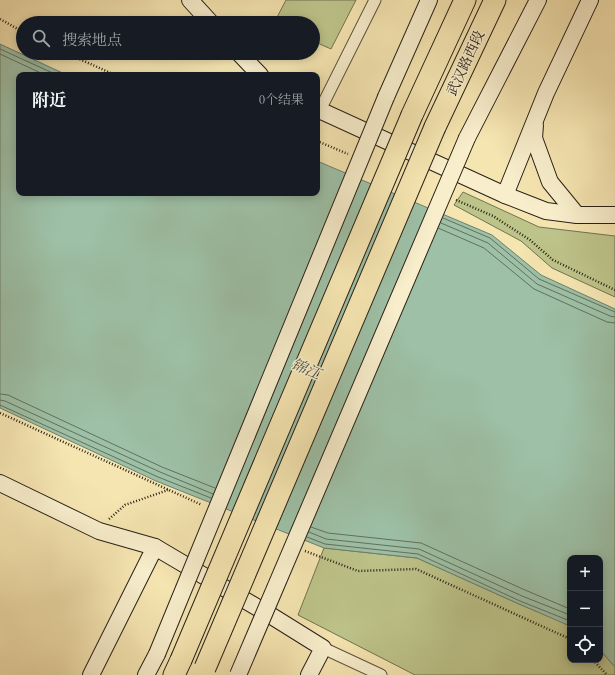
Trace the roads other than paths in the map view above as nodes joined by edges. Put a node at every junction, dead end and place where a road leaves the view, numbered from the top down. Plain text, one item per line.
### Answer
1 (190, 0) edge
2 (375, 0) edge
3 (428, 0) edge
4 (465, 0) edge
5 (495, 0) edge
6 (538, 0) edge
7 (590, 0) edge
8 (205, 16) edge
9 (246, 60) edge
10 (257, 72) edge
11 (320, 108) edge
12 (320, 110) edge
13 (535, 120) junction
14 (504, 195) junction
15 (577, 215) junction
16 (615, 215) edge
17 (0, 483) edge
18 (155, 547) junction
19 (323, 648) junction
20 (177, 668) edge
21 (203, 672) edge
22 (91, 675) edge
23 (146, 675) edge
24 (238, 675) edge
25 (309, 675) edge
26 (381, 675) edge

1 - 8 main road
2 - 11 street
3 - 23 main road, bridge
4 - 20 highway, 武汉路西段, bridge
5 - 21 highway, 武汉路西段, bridge
6 - 24 main road, bridge
7 - 13 main road
9 - 10 main road
12 - 14 main road
13 - 14 main road
13 - 15 main road
14 - 15 main road
15 - 16 main road
17 - 18 main road
18 - 19 main road
18 - 22 main road
19 - 25 main road
19 - 26 street

